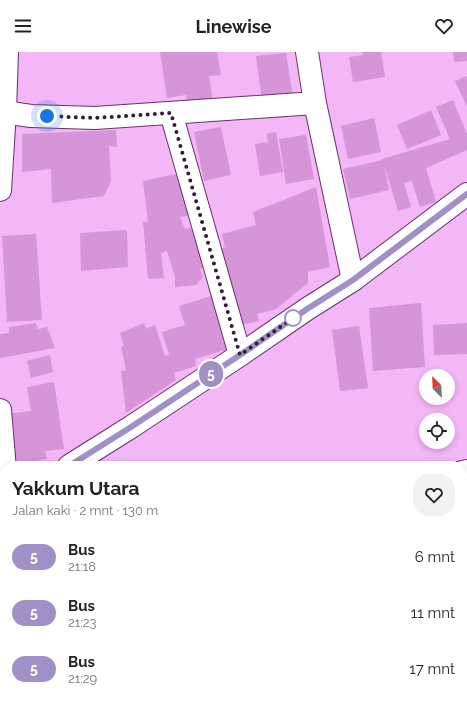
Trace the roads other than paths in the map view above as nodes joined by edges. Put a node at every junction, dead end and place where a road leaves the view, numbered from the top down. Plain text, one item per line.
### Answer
1 (7, 52) edge
2 (307, 52) edge
3 (314, 103) junction
4 (3, 105) edge
5 (171, 113) junction
6 (0, 190) edge
7 (467, 194) edge
8 (353, 280) junction
9 (240, 355) junction
10 (0, 410) edge
11 (4, 461) edge
12 (77, 461) edge

1 - 4 street
2 - 3 street
3 - 5 street
3 - 8 street
4 - 5 street
4 - 6 street
5 - 9 street
7 - 8 street
8 - 9 street
9 - 12 street
10 - 11 street

